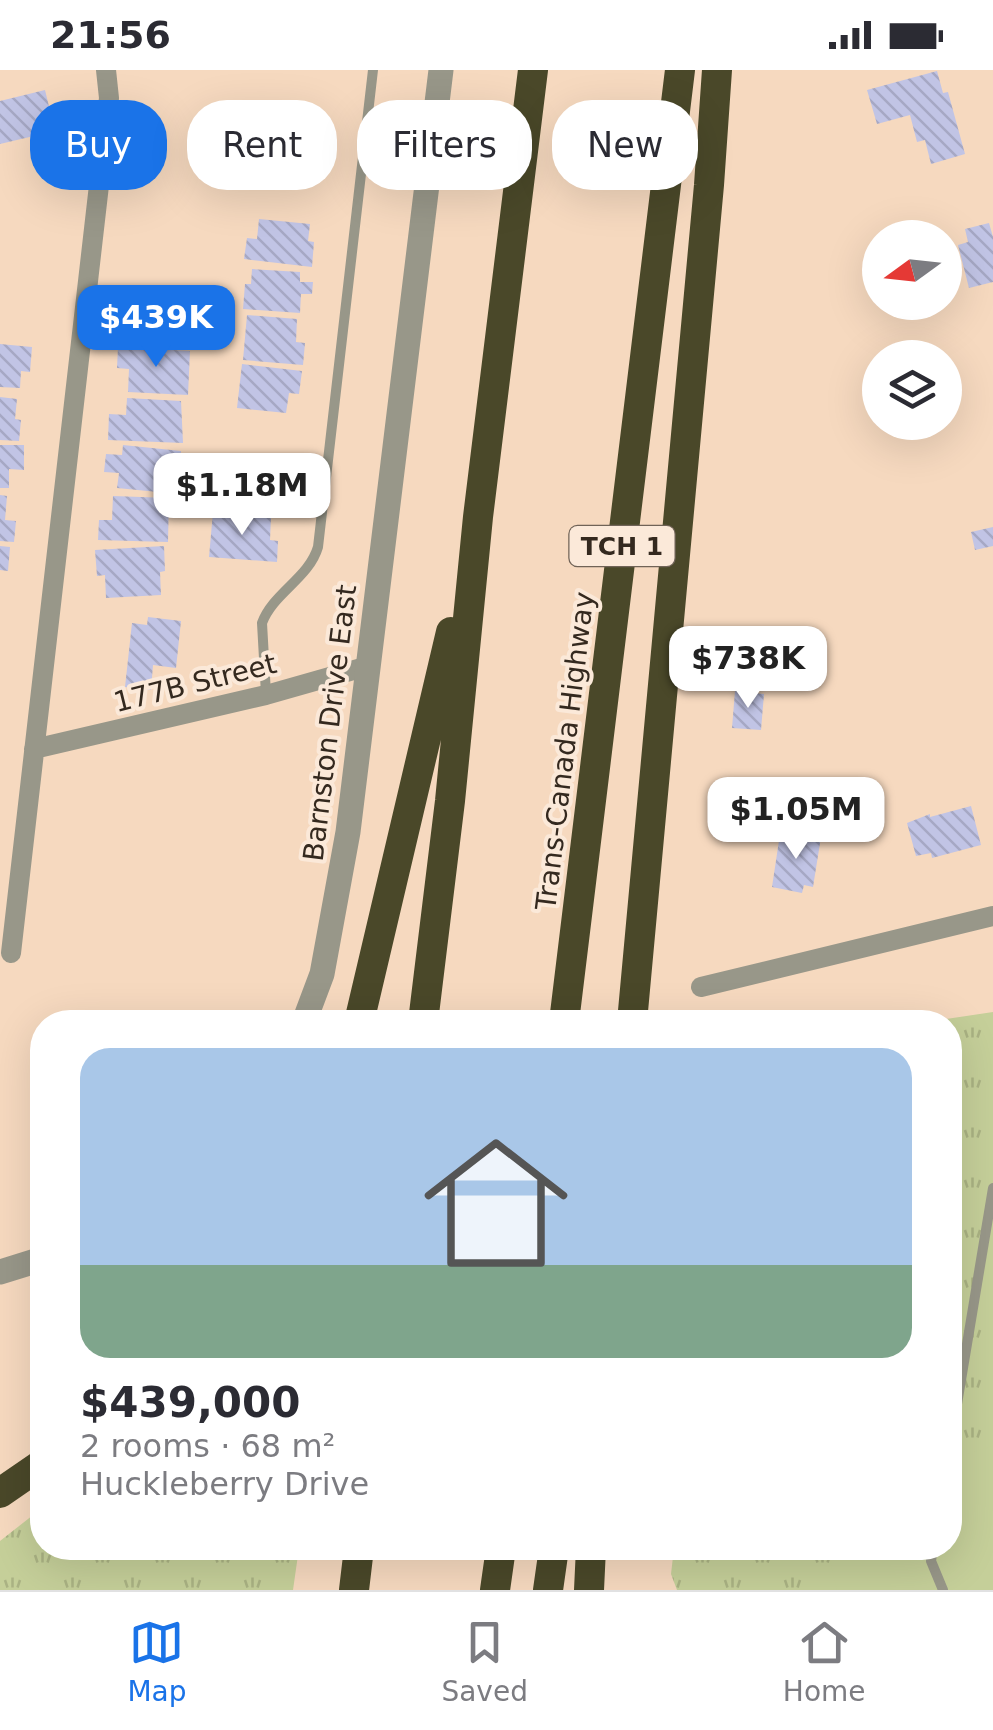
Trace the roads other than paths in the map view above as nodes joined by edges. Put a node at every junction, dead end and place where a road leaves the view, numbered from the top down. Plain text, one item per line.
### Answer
1 (106, 70) edge
2 (374, 70) edge
3 (442, 70) edge
4 (533, 70) edge
5 (680, 70) edge
6 (717, 70) edge
7 (478, 517) junction
8 (368, 666) junction
9 (266, 695) junction
10 (34, 750) junction
11 (650, 814) junction
12 (993, 916) edge
13 (11, 953) dead end
14 (701, 988) dead end
15 (308, 1010) edge
16 (362, 1010) edge
17 (424, 1010) edge
18 (565, 1010) edge
19 (625, 1010) edge
20 (633, 1010) edge
21 (993, 1188) edge
22 (30, 1263) edge
23 (0, 1272) edge
24 (962, 1374) edge
25 (30, 1472) edge
26 (0, 1493) edge
27 (358, 1560) edge
28 (499, 1560) edge
29 (552, 1560) edge
30 (590, 1560) edge
31 (931, 1560) edge
32 (354, 1590) edge
33 (496, 1590) edge
34 (548, 1590) edge
35 (589, 1590) edge
36 (942, 1590) edge

1 - 10 street
2 - 9 lane
3 - 8 street, Barnston Drive East
4 - 7 highway
5 - 18 highway, Trans-Canada Highway / TCH 1
6 - 11 highway
7 - 16 highway
7 - 17 highway
8 - 9 street, 177B Street
8 - 15 street, Barnston Drive East
9 - 10 street, 177B Street
10 - 13 street
11 - 19 highway
11 - 20 highway
12 - 14 street
21 - 24 lane
22 - 23 street
25 - 26 highway
27 - 32 highway
28 - 33 highway
29 - 34 highway
30 - 35 highway
31 - 36 lane

